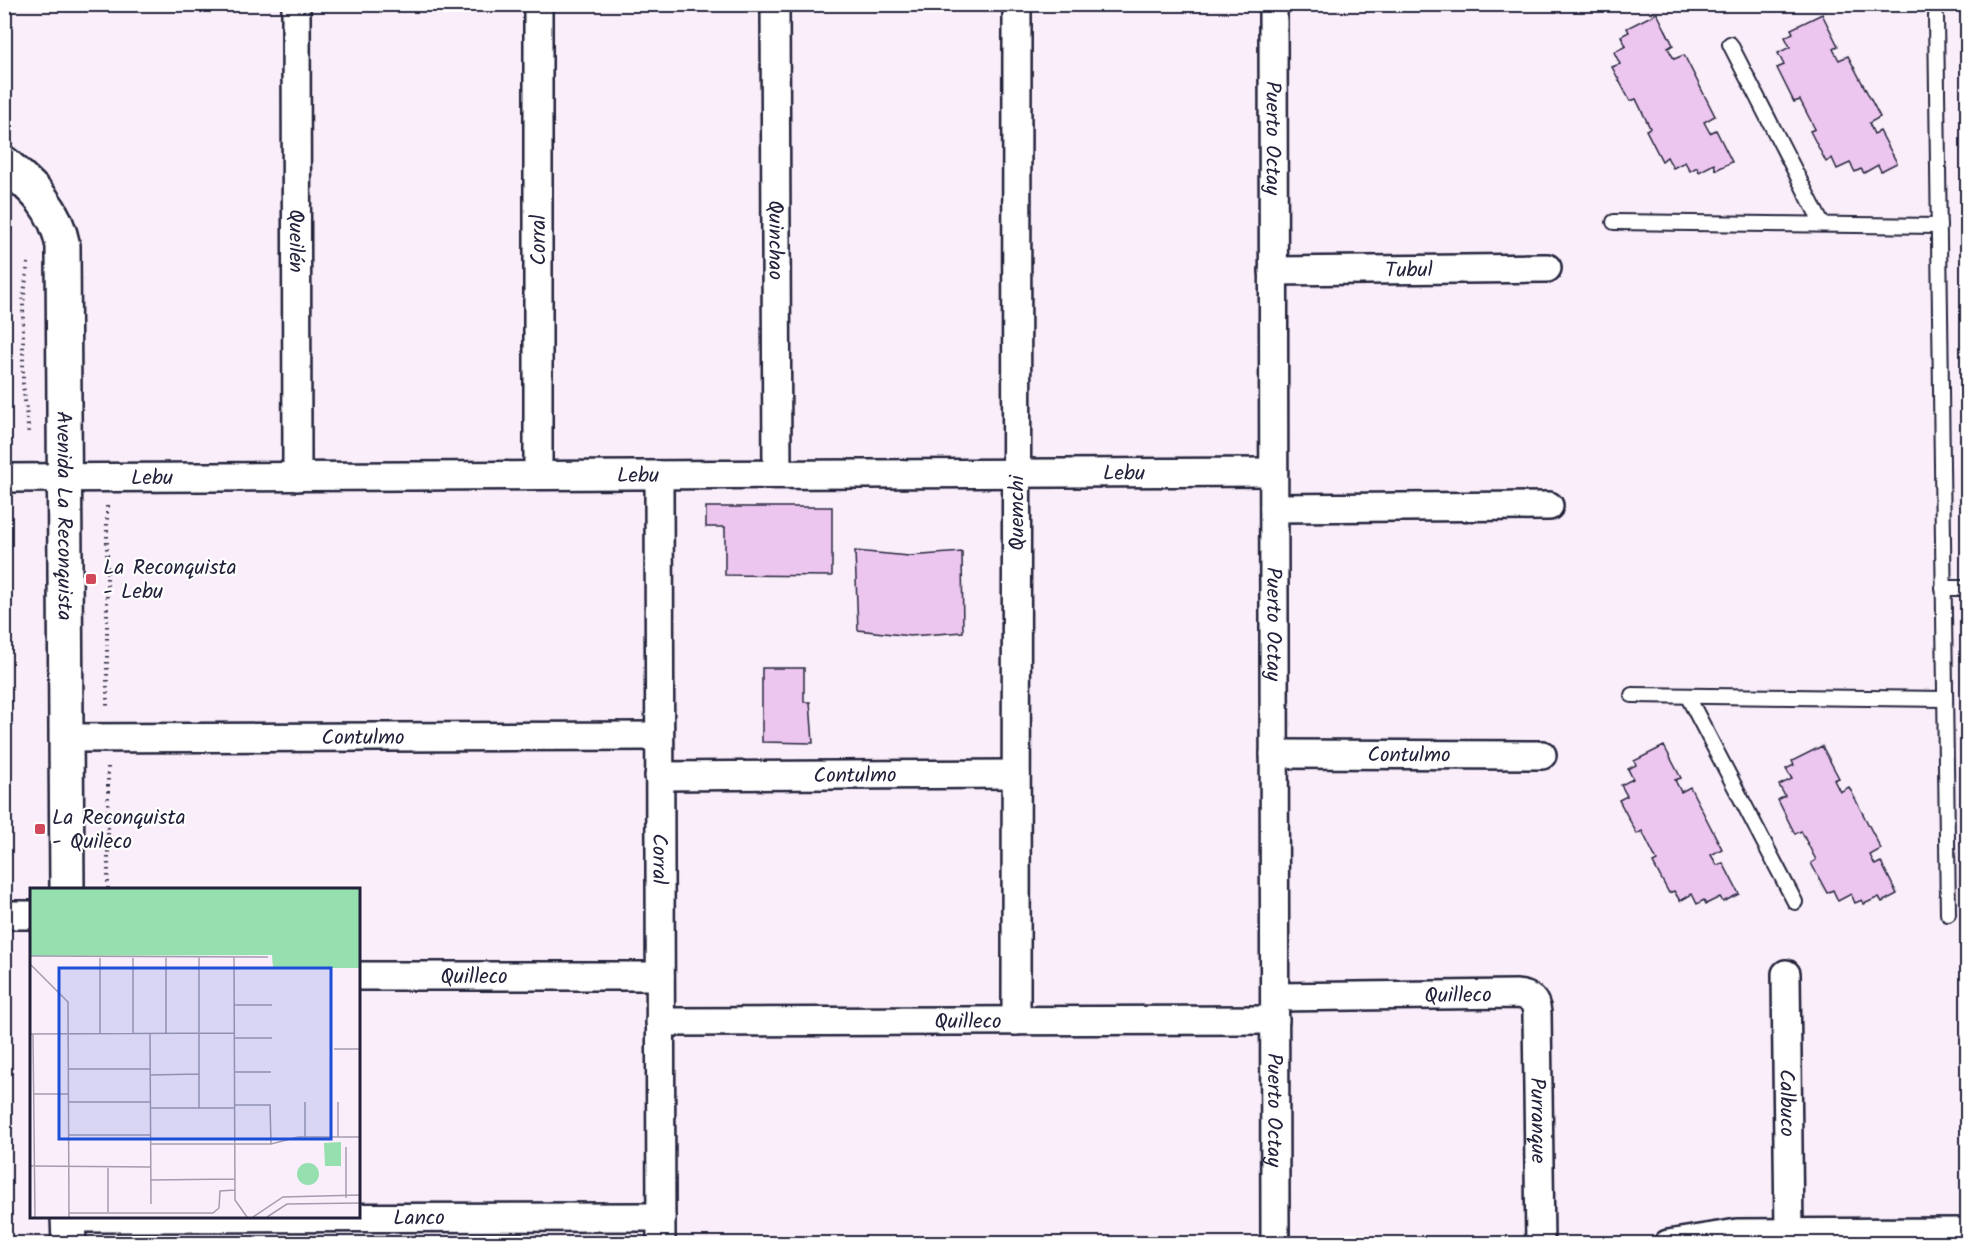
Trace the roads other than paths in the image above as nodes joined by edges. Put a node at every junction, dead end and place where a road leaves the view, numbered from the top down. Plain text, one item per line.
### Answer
1 (296, 4) edge
2 (538, 4) edge
3 (775, 4) edge
4 (1017, 4) edge
5 (1273, 4) edge
6 (1936, 16) dead end
7 (1730, 44) dead end
8 (4, 163) edge
9 (1614, 222) dead end
10 (1822, 225) junction
11 (1939, 226) junction
12 (1547, 268) dead end
13 (1273, 271) junction
14 (1274, 472) junction
15 (1017, 473) junction
16 (777, 474) junction
17 (658, 475) junction
18 (538, 476) junction
19 (64, 477) junction
20 (297, 477) junction
21 (4, 478) edge
22 (1549, 506) dead end
23 (1274, 508) junction
24 (1943, 588) junction
25 (1968, 588) edge
26 (1632, 696) dead end
27 (1688, 697) junction
28 (1945, 699) junction
29 (659, 736) junction
30 (66, 738) junction
31 (1274, 754) junction
32 (1542, 755) dead end
33 (1016, 774) junction
34 (659, 777) junction
35 (67, 888) edge
36 (1795, 902) dead end
37 (4, 915) edge
38 (30, 915) edge
39 (1948, 915) dead end
40 (1786, 974) dead end
41 (360, 976) edge
42 (660, 976) junction
43 (1532, 999) joint
44 (1275, 1009) junction
45 (1016, 1021) junction
46 (660, 1022) junction
47 (661, 1217) junction
48 (68, 1226) edge
49 (1968, 1232) edge
50 (1789, 1233) junction
51 (661, 1244) edge
52 (1275, 1244) edge
53 (1540, 1244) edge
54 (1668, 1244) edge

1 - 20 street, Queilén
2 - 18 street, Corral
3 - 16 street, Quinchao
4 - 15 street, Quemchi
5 - 13 street, Puerto Octay
6 - 11 lane
7 - 10 lane
8 - 19 main road, Avenida La Reconquista
9 - 10 lane
10 - 11 lane
11 - 24 lane
12 - 13 street, Tubul
13 - 14 street, Puerto Octay
14 - 15 street, Lebu
14 - 23 street, Puerto Octay
15 - 16 street, Lebu
15 - 33 street, Quemchi
16 - 17 street, Lebu
17 - 18 street, Lebu
17 - 29 street, Corral
18 - 20 street, Lebu
19 - 20 street, Lebu
19 - 21 street, Lebu
19 - 30 main road, Avenida La Reconquista
22 - 23 street
23 - 31 street, Puerto Octay
24 - 25 lane
24 - 28 lane
26 - 27 lane
27 - 28 lane
27 - 36 lane
28 - 39 lane
29 - 30 street, Contulmo
29 - 34 street, Corral
30 - 35 main road, Avenida La Reconquista
31 - 32 street, Contulmo
31 - 44 street, Puerto Octay
33 - 34 street, Contulmo
33 - 45 street, Quemchi
34 - 42 street, Corral
37 - 38 street
40 - 50 street, Calbuco
41 - 42 street, Quilleco
42 - 46 street, Corral
43 - 44 street, Quilleco
43 - 53 street, Purranque
44 - 45 street, Quilleco
44 - 52 street, Puerto Octay
45 - 46 street, Quilleco
46 - 47 street, Corral
47 - 48 street, Lanco
47 - 51 street, Corral
49 - 50 street
50 - 54 street

